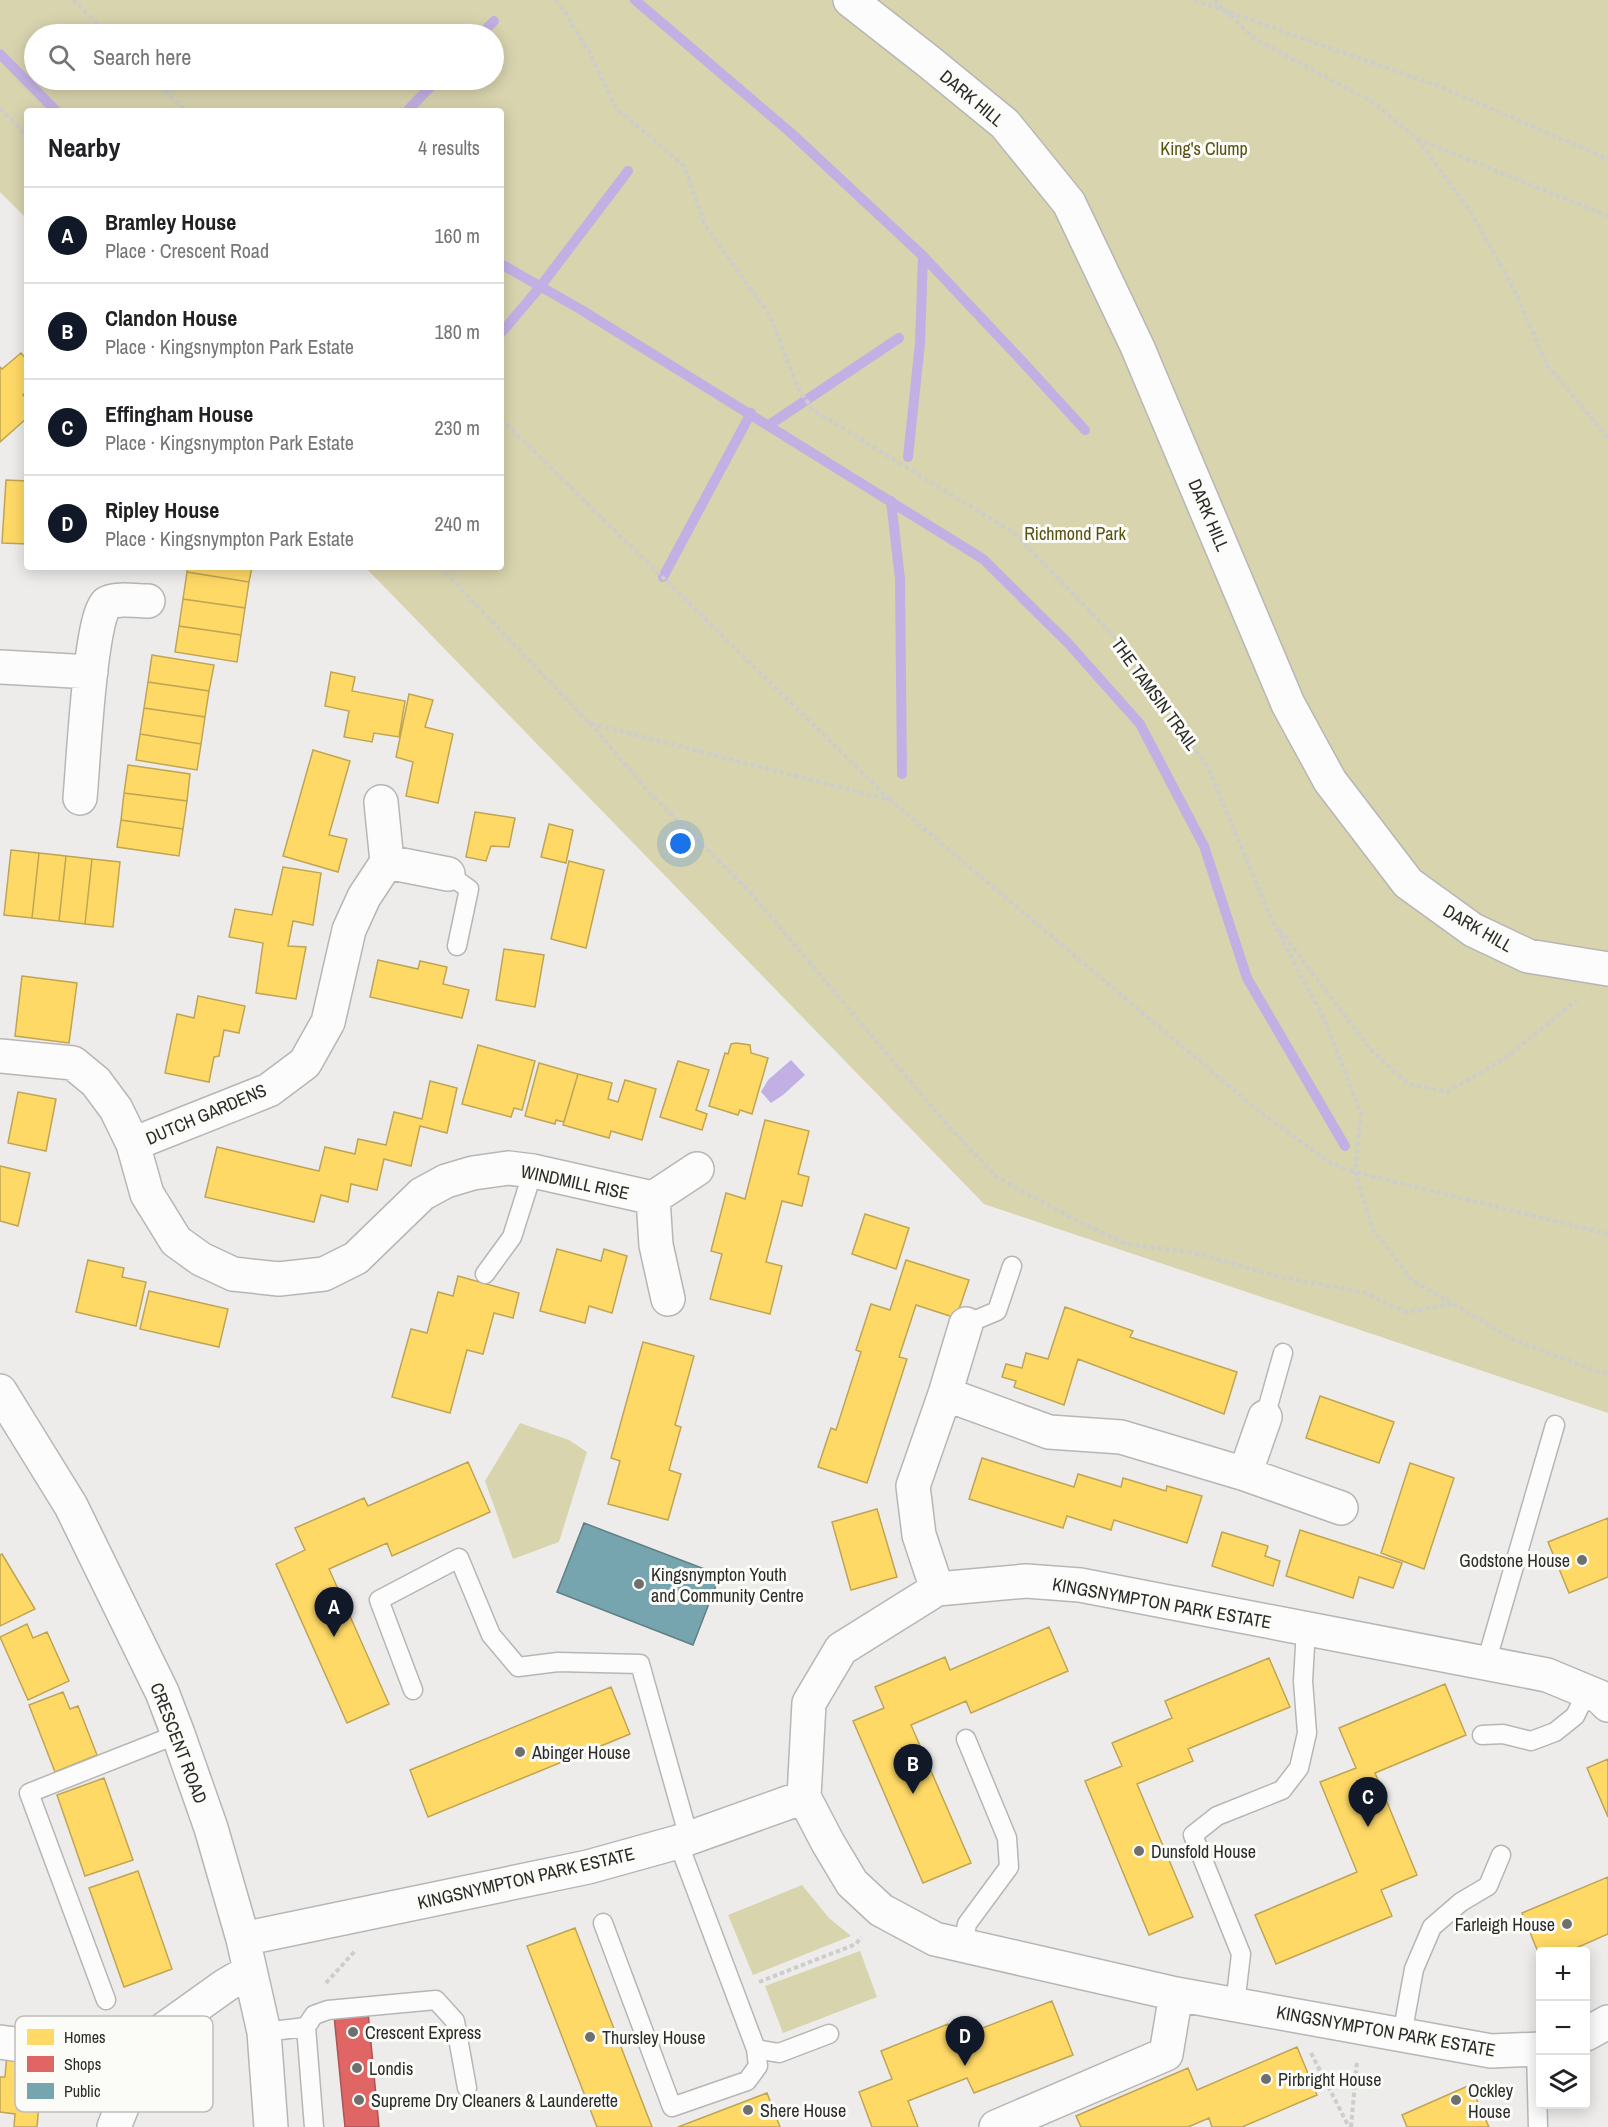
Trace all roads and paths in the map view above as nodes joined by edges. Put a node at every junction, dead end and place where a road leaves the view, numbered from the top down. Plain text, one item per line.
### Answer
1 (73, 0) edge
2 (555, 0) edge
3 (850, 0) edge
4 (1194, 0) edge
5 (1214, 0) edge
6 (1224, 10) junction
7 (98, 24) edge
8 (164, 90) edge
9 (0, 108) edge
10 (183, 108) edge
11 (24, 133) edge
12 (1416, 138) junction
13 (1608, 159) edge
14 (1608, 216) edge
15 (504, 422) edge
16 (1608, 438) edge
17 (443, 570) edge
18 (148, 601) dead end
19 (0, 667) edge
20 (91, 672) junction
21 (589, 723) junction
22 (80, 798) dead end
23 (890, 800) junction
24 (381, 802) dead end
25 (387, 862) junction
26 (448, 873) joint
27 (1272, 920) junction
28 (457, 946) dead end
29 (1608, 969) edge
30 (1582, 996) dead end
31 (0, 1056) edge
32 (134, 1144) junction
33 (697, 1169) dead end
34 (533, 1171) junction
35 (1355, 1172) junction
36 (653, 1198) junction
37 (1608, 1234) edge
38 (1012, 1266) dead end
39 (485, 1274) dead end
40 (668, 1299) dead end
41 (1453, 1304) junction
42 (966, 1324) joint
43 (1283, 1353) dead end
44 (1608, 1373) edge
45 (0, 1391) edge
46 (945, 1394) junction
47 (1264, 1417) joint
48 (1555, 1425) dead end
49 (1245, 1474) junction
50 (1341, 1508) dead end
51 (937, 1589) junction
52 (1306, 1629) junction
53 (1486, 1663) junction
54 (413, 1690) dead end
55 (1598, 1699) edge
56 (178, 1734) junction
57 (1482, 1734) dead end
58 (966, 1739) dead end
59 (804, 1797) junction
60 (683, 1840) junction
61 (1502, 1855) dead end
62 (882, 1910) junction
63 (603, 1923) dead end
64 (243, 1939) junction
65 (963, 1945) junction
66 (357, 1949) dead end
67 (250, 1971) junction
68 (733, 1992) junction
69 (1176, 1994) junction
70 (106, 2000) dead end
71 (1235, 2004) junction
72 (1290, 2015) junction
73 (183, 2016) edge
74 (1608, 2022) edge
75 (306, 2027) junction
76 (1360, 2027) junction
77 (264, 2032) junction
78 (1590, 2032) edge
79 (829, 2034) dead end
80 (1402, 2035) junction
81 (0, 2042) edge
82 (15, 2044) edge
83 (756, 2049) junction
84 (1536, 2049) edge
85 (1538, 2055) edge
86 (467, 2088) dead end
87 (120, 2112) edge
88 (114, 2127) edge
89 (271, 2127) edge
90 (314, 2127) edge
91 (996, 2127) edge
92 (1350, 2127) edge
93 (1539, 2127) edge

1 - 7 path
2 - 27 path, THE TAMSIN TRAIL
3 - 29 street, DARK HILL
4 - 6 path
5 - 6 path
6 - 12 path
6 - 13 path
8 - 10 path
9 - 11 path
12 - 14 path
12 - 16 path
15 - 23 path
17 - 21 path
18 - 20 street
19 - 20 street
20 - 22 street
21 - 23 path
21 - 41 path
23 - 35 path
24 - 25 street
25 - 26 street
25 - 32 street, DUTCH GARDENS
26 - 28 lane
27 - 30 path
27 - 35 path, THE TAMSIN TRAIL
31 - 32 street, WINDMILL RISE
32 - 34 street, WINDMILL RISE
33 - 36 street, WINDMILL RISE
34 - 36 street, WINDMILL RISE
34 - 39 lane
35 - 37 path
35 - 41 path, THE TAMSIN TRAIL
36 - 40 street, WINDMILL RISE
38 - 42 lane
41 - 44 path, THE TAMSIN TRAIL
42 - 46 street
43 - 47 lane
45 - 56 street, CRESCENT ROAD
46 - 49 street
46 - 51 street
47 - 49 street
48 - 53 lane
49 - 50 street
51 - 52 street, KINGSNYMPTON PARK ESTATE
51 - 59 street, KINGSNYMPTON PARK ESTATE
52 - 53 street, KINGSNYMPTON PARK ESTATE
52 - 71 lane
53 - 55 street, KINGSNYMPTON PARK ESTATE
54 - 60 lane
55 - 57 lane
56 - 64 street, CRESCENT ROAD
56 - 70 lane
58 - 65 lane
59 - 60 street, KINGSNYMPTON PARK ESTATE
59 - 62 street, KINGSNYMPTON PARK ESTATE
60 - 64 street, KINGSNYMPTON PARK ESTATE
60 - 68 lane
61 - 80 lane
62 - 65 street, KINGSNYMPTON PARK ESTATE
62 - 68 path
63 - 83 lane
64 - 67 street, CRESCENT ROAD
65 - 69 street, KINGSNYMPTON PARK ESTATE
66 - 75 path
67 - 73 street
67 - 77 street, CRESCENT ROAD
68 - 83 lane
69 - 71 street, KINGSNYMPTON PARK ESTATE
69 - 91 street
71 - 72 street, KINGSNYMPTON PARK ESTATE
72 - 76 street, KINGSNYMPTON PARK ESTATE
72 - 92 path
74 - 78 street
75 - 77 lane
75 - 86 lane
75 - 90 lane
76 - 80 street, KINGSNYMPTON PARK ESTATE
76 - 92 path
77 - 89 street, CRESCENT ROAD
79 - 83 lane
80 - 84 street, KINGSNYMPTON PARK ESTATE
81 - 82 street
85 - 93 lane
87 - 88 street

